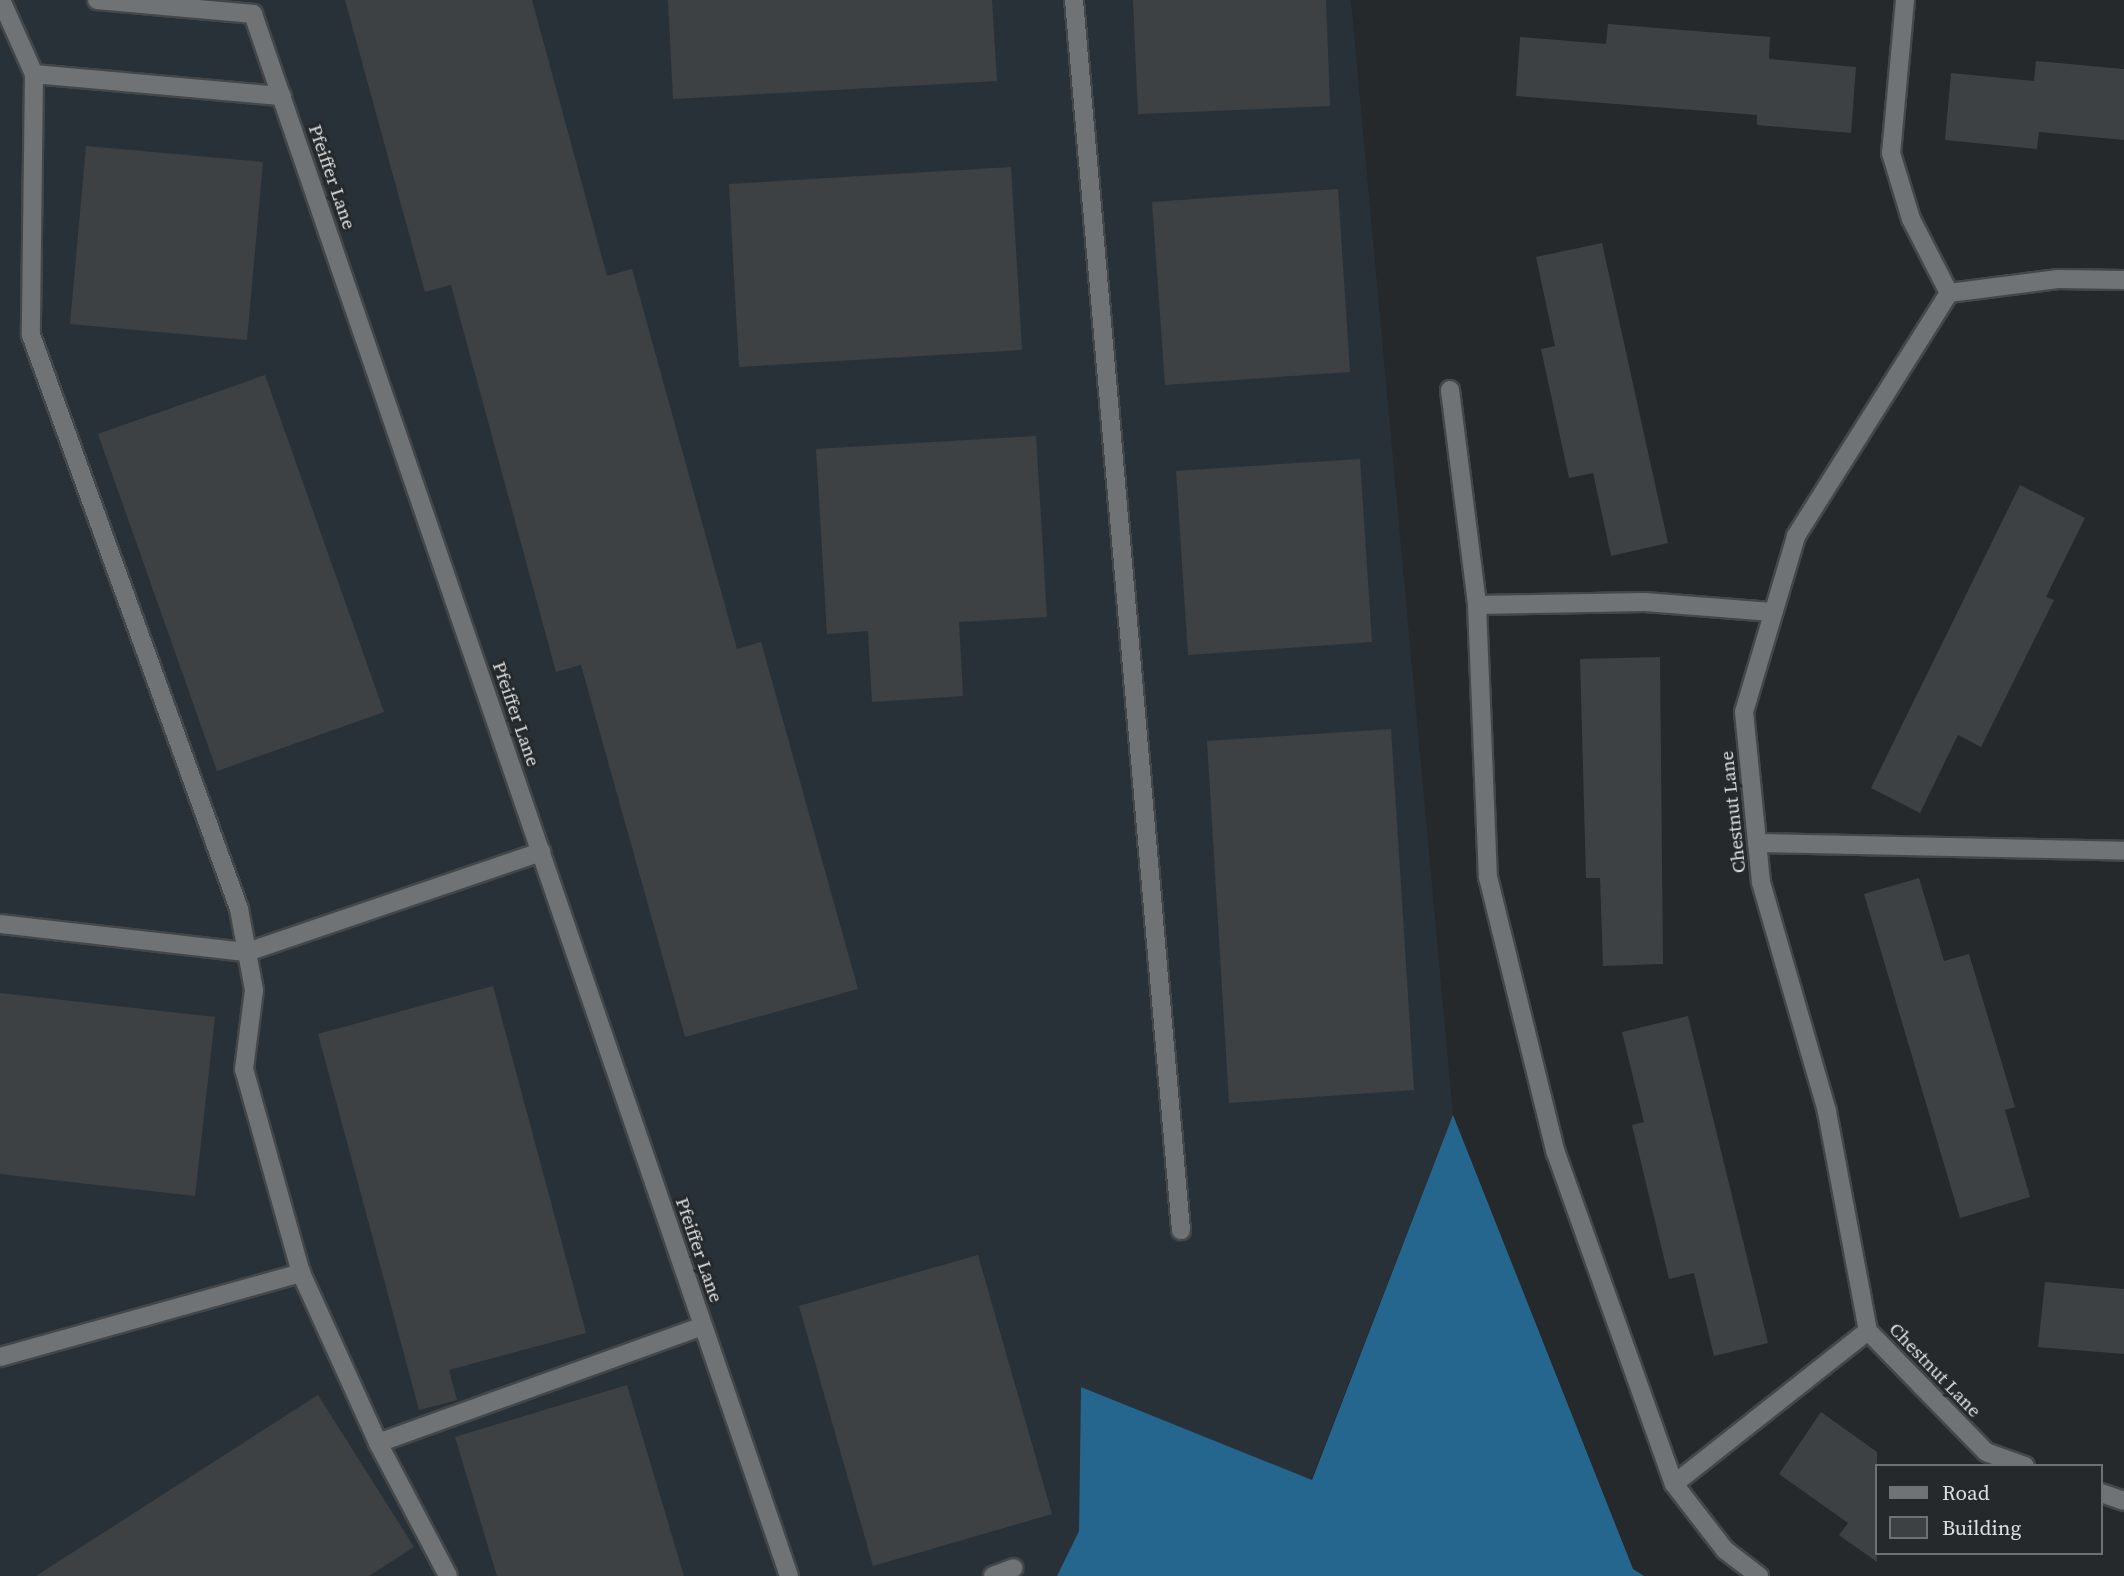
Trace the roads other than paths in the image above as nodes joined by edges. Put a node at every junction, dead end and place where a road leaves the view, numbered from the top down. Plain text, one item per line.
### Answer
1 (1, 0) edge
2 (97, 0) edge
3 (1074, 0) edge
4 (1905, 0) edge
5 (259, 7) edge
6 (34, 74) junction
7 (282, 96) junction
8 (2124, 280) edge
9 (1949, 293) junction
10 (1450, 390) dead end
11 (1477, 605) junction
12 (1772, 612) junction
13 (1757, 843) junction
14 (2124, 851) edge
15 (541, 852) junction
16 (0, 924) edge
17 (247, 952) junction
18 (1181, 1230) dead end
19 (301, 1273) junction
20 (703, 1326) junction
21 (1868, 1331) junction
22 (0, 1357) edge
23 (378, 1443) junction
24 (2019, 1464) edge
25 (1674, 1484) junction
26 (2103, 1494) edge
27 (2124, 1501) edge
28 (1014, 1568) dead end
29 (448, 1576) edge
30 (789, 1576) edge
31 (993, 1576) edge
32 (1759, 1576) edge

1 - 6 street
2 - 5 street, Pfeiffer Lane
3 - 18 street
4 - 9 street
5 - 7 street, Pfeiffer Lane
6 - 7 street
6 - 17 street
7 - 15 street, Pfeiffer Lane
8 - 9 street
9 - 12 street, Chestnut Lane
10 - 11 street
11 - 12 street
11 - 25 street
12 - 13 street, Chestnut Lane
13 - 14 street
13 - 21 street, Chestnut Lane
15 - 17 street
15 - 20 street, Pfeiffer Lane
16 - 17 street
17 - 19 street
19 - 22 street
19 - 23 street
20 - 23 street
20 - 30 street, Pfeiffer Lane
21 - 24 street, Chestnut Lane
21 - 25 street
23 - 29 street
25 - 32 street
26 - 27 street
28 - 31 street

